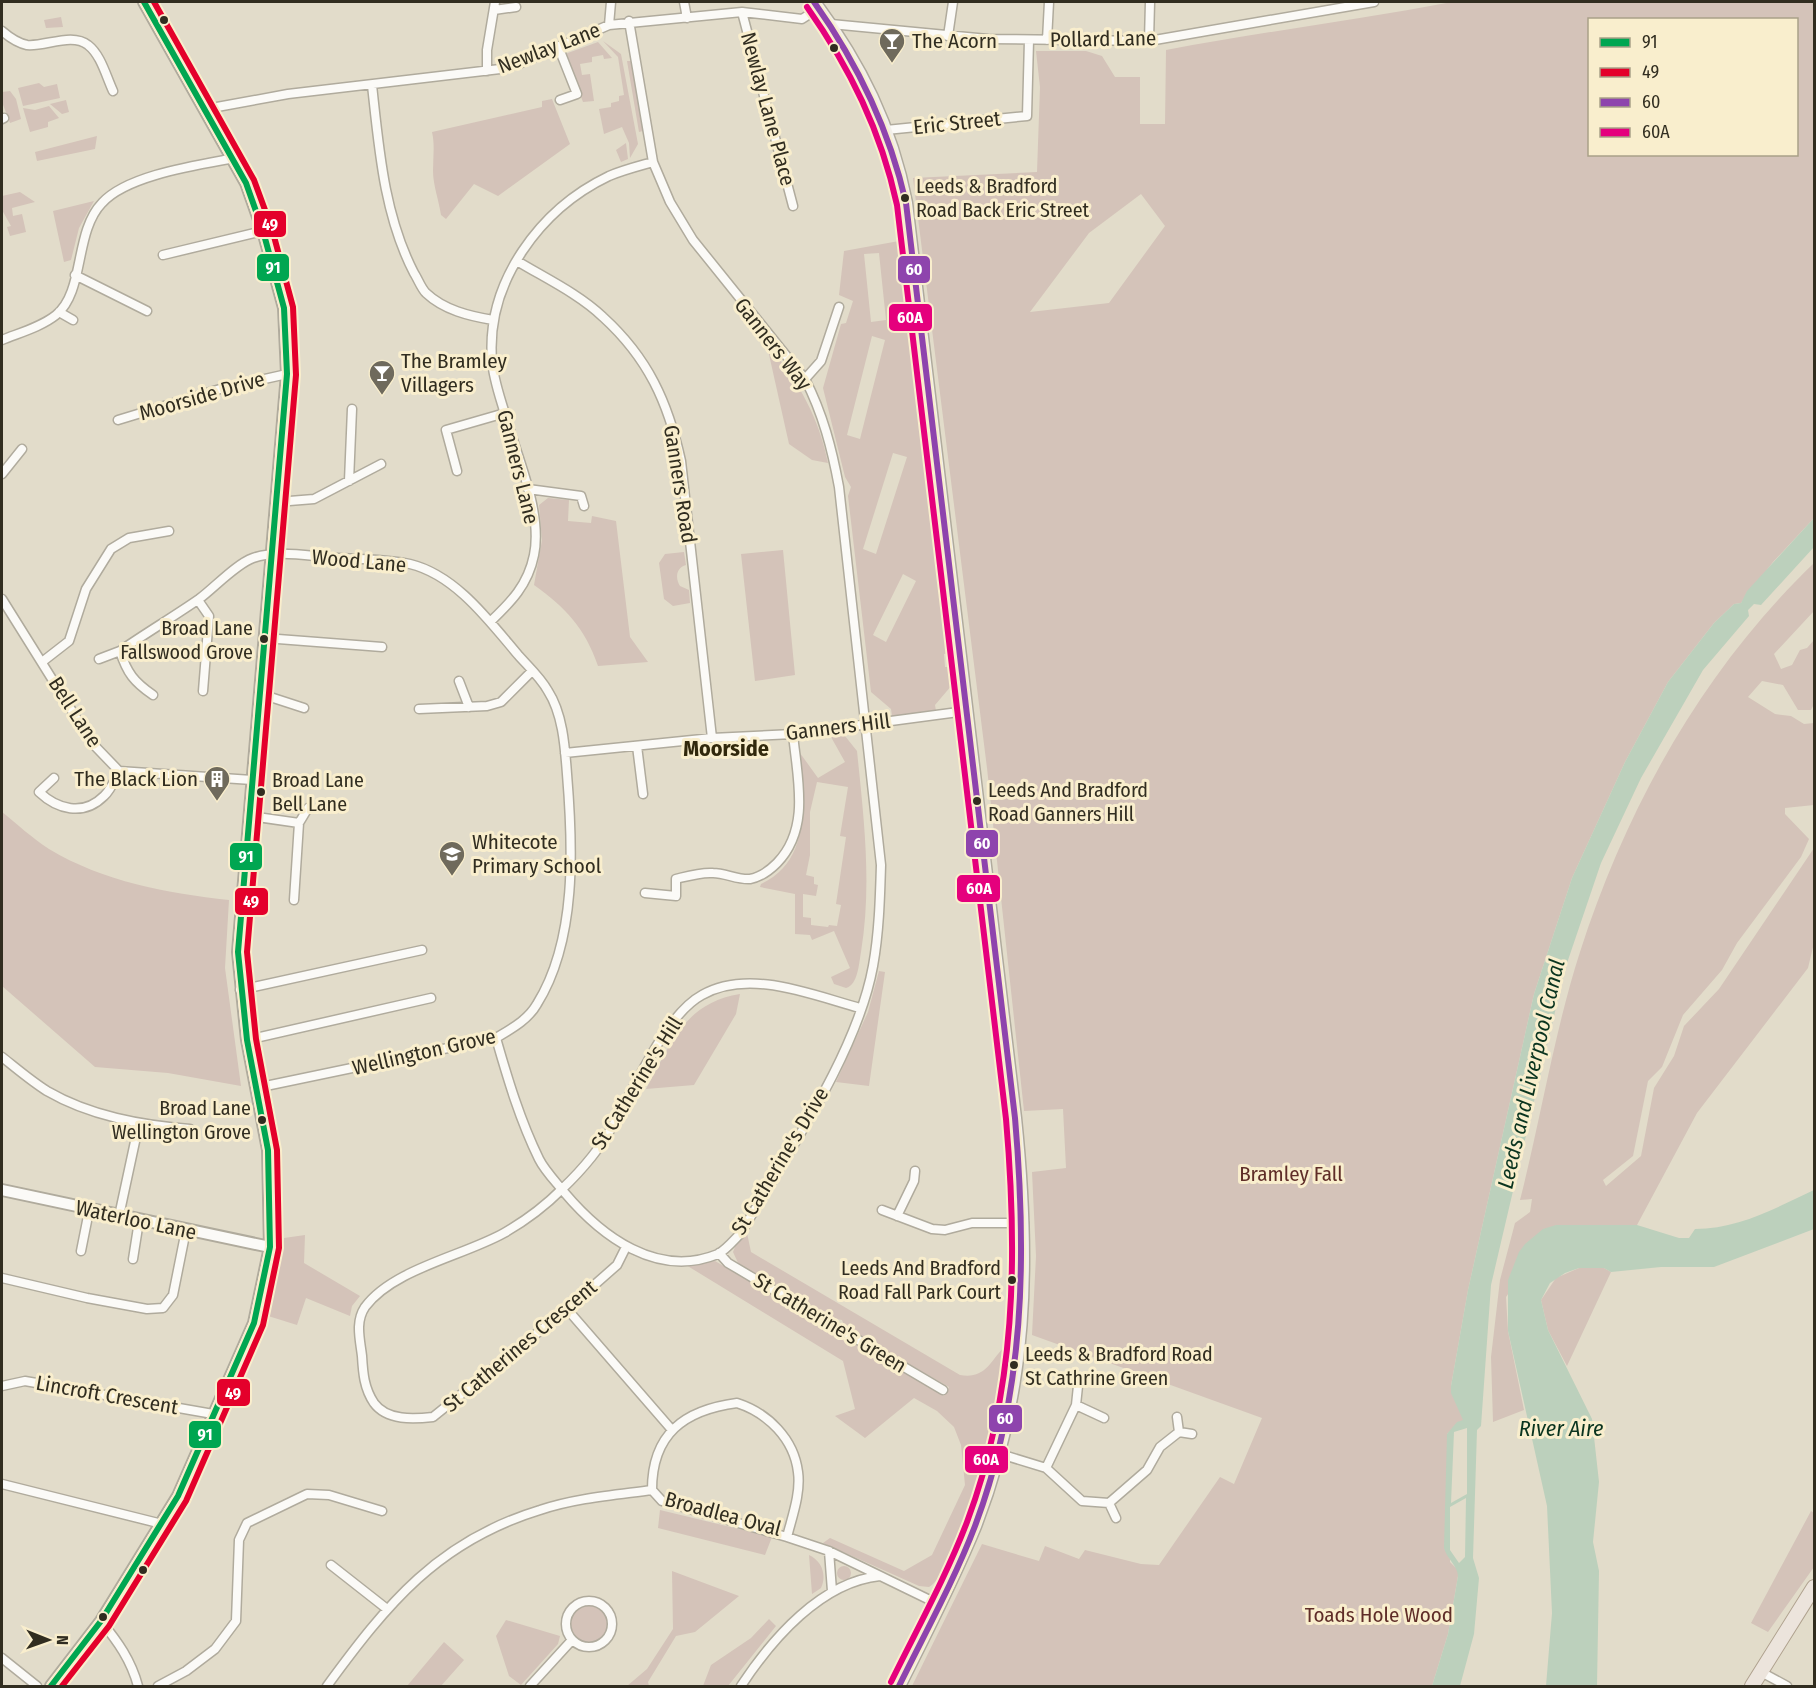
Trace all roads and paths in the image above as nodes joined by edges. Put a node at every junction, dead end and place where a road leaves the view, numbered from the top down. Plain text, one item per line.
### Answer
1 (144, 2) edge
2 (611, 2) edge
3 (684, 2) edge
4 (953, 2) edge
5 (1049, 2) edge
6 (1150, 2) edge
7 (1374, 2) edge
8 (817, 5) edge
9 (495, 6) edge
10 (516, 7) dead end
11 (742, 12) junction
12 (687, 18) junction
13 (629, 21) junction
14 (831, 24) junction
15 (609, 25) junction
16 (2, 31) edge
17 (948, 36) junction
18 (1029, 40) junction
19 (1047, 40) junction
20 (1149, 41) junction
21 (558, 46) junction
22 (488, 71) junction
23 (372, 85) junction
24 (113, 91) dead end
25 (560, 100) dead end
26 (206, 109) junction
27 (886, 130) junction
28 (235, 158) junction
29 (653, 162) junction
30 (793, 206) dead end
31 (263, 231) junction
32 (163, 255) dead end
33 (517, 261) junction
34 (75, 275) junction
35 (838, 308) dead end
36 (147, 311) dead end
37 (58, 312) junction
38 (73, 320) dead end
39 (493, 320) junction
40 (2, 340) edge
41 (287, 374) junction
42 (805, 379) junction
43 (352, 409) dead end
44 (505, 413) junction
45 (118, 420) dead end
46 (22, 449) dead end
47 (381, 464) dead end
48 (457, 471) dead end
49 (2, 474) edge
50 (349, 481) junction
51 (528, 489) junction
52 (277, 501) junction
53 (584, 506) dead end
54 (169, 531) dead end
55 (272, 555) junction
56 (442, 579) joint
57 (2, 598) edge
58 (198, 600) junction
59 (490, 622) junction
60 (265, 638) junction
61 (382, 647) dead end
62 (120, 651) junction
63 (99, 659) dead end
64 (42, 662) junction
65 (532, 671) junction
66 (459, 681) dead end
67 (203, 691) dead end
68 (261, 694) junction
69 (153, 696) dead end
70 (469, 707) junction
71 (304, 708) dead end
72 (419, 709) dead end
73 (966, 711) junction
74 (866, 723) junction
75 (792, 734) junction
76 (712, 738) junction
77 (637, 746) junction
78 (565, 753) junction
79 (119, 771) junction
80 (54, 778) dead end
81 (252, 780) junction
82 (643, 794) dead end
83 (308, 808) dead end
84 (250, 816) junction
85 (299, 823) junction
86 (645, 894) dead end
87 (294, 900) dead end
88 (422, 950) dead end
89 (240, 990) junction
90 (431, 998) dead end
91 (860, 1008) junction
92 (496, 1038) junction
93 (247, 1040) junction
94 (2, 1057) edge
95 (256, 1088) junction
96 (139, 1123) junction
97 (190, 1129) dead end
98 (915, 1172) dead end
99 (562, 1189) junction
100 (2, 1193) edge
101 (88, 1210) junction
102 (882, 1210) dead end
103 (119, 1216) junction
104 (897, 1216) junction
105 (139, 1221) junction
106 (1024, 1223) junction
107 (186, 1230) junction
108 (270, 1247) junction
109 (626, 1247) junction
110 (81, 1251) dead end
111 (719, 1253) junction
112 (133, 1259) dead end
113 (2, 1278) edge
114 (567, 1309) junction
115 (2, 1386) edge
116 (1078, 1386) dead end
117 (943, 1390) dead end
118 (1076, 1405) junction
119 (213, 1414) junction
120 (1176, 1417) dead end
121 (1104, 1418) dead end
122 (672, 1430) junction
123 (1179, 1432) junction
124 (1192, 1434) dead end
125 (997, 1453) junction
126 (1046, 1468) junction
127 (2, 1484) edge
128 (652, 1490) junction
129 (1109, 1503) junction
130 (382, 1511) dead end
131 (1116, 1518) dead end
132 (162, 1524) junction
133 (787, 1537) junction
134 (829, 1551) junction
135 (331, 1565) dead end
136 (880, 1576) junction
137 (1815, 1587) edge
138 (832, 1591) junction
139 (938, 1604) junction
140 (387, 1609) junction
141 (101, 1621) junction
142 (572, 1640) junction
143 (2, 1658) edge
144 (1761, 1672) junction
145 (37, 1686) edge
146 (51, 1686) edge
147 (138, 1686) edge
148 (158, 1686) edge
149 (327, 1686) edge
150 (530, 1686) edge
151 (741, 1686) edge
152 (899, 1686) edge
153 (1752, 1686) edge
154 (1787, 1686) edge

1 - 26 street
2 - 15 street
3 - 12 street
4 - 17 street
5 - 19 street
6 - 20 street
7 - 20 street, Pollard Lane
8 - 11 street, Newlay Lane
8 - 14 main road
9 - 10 street
9 - 22 street
11 - 12 street, Newlay Lane
11 - 30 street, Newlay Lane Place
12 - 13 street, Newlay Lane
13 - 15 street, Newlay Lane
13 - 29 street, Ganners Way
14 - 17 street, Pollard Lane
14 - 27 main road
15 - 21 street, Newlay Lane
16 - 24 street
17 - 18 street, Pollard Lane
18 - 19 street, Pollard Lane
18 - 27 street, Eric Street
19 - 20 street, Pollard Lane
21 - 22 street, Newlay Lane
21 - 25 street
22 - 23 street, Newlay Lane
23 - 26 street, Newlay Lane
23 - 39 street
26 - 28 street
27 - 73 main road
28 - 31 street
28 - 34 street
29 - 33 street, Ganners Lane
29 - 42 street, Ganners Way
31 - 32 street
31 - 41 street
33 - 39 street, Ganners Lane
33 - 76 street, Ganners Road
34 - 36 street
34 - 37 street
35 - 42 street
37 - 38 street
37 - 40 street
39 - 44 street, Ganners Lane
41 - 45 street, Moorside Drive
41 - 52 street
42 - 74 street, Ganners Way
43 - 50 street
44 - 48 street
44 - 51 street, Ganners Lane
46 - 49 street
47 - 50 street
50 - 52 street
51 - 53 street
51 - 59 street, Ganners Lane
52 - 55 street
54 - 64 street
55 - 56 street, Wood Lane
55 - 58 street
55 - 60 street
56 - 59 street, Wellington Grove
57 - 64 street, Bell Lane
58 - 62 street
58 - 67 street
59 - 65 street, Wellington Grove
60 - 61 street
60 - 68 street
62 - 63 street
62 - 69 street
64 - 79 street, Bell Lane
65 - 70 street
65 - 78 street, Wellington Grove
66 - 70 street
68 - 71 street
68 - 81 street
70 - 72 street
73 - 74 street, Ganners Hill
73 - 106 main road
74 - 75 street, Ganners Hill
74 - 91 street, St Catherine's Drive
75 - 76 street, Ganners Hill
75 - 86 street
76 - 77 street, Ganners Hill
77 - 78 street, Ganners Hill
77 - 82 street
78 - 92 street, Wellington Grove
79 - 80 street
79 - 81 street
81 - 84 street
83 - 85 street
84 - 85 street
84 - 89 street
85 - 87 street
88 - 89 street
89 - 93 street
90 - 93 street
91 - 99 street, St Catherine's Hill
91 - 111 street, St Catherine's Drive
92 - 95 street, Wellington Grove
92 - 99 street, St Catherine's Drive
93 - 95 street
94 - 96 street
95 - 108 street
96 - 97 street
96 - 103 street
98 - 104 street
99 - 109 street, St Catherine's Drive
99 - 114 street, St Catherines Crescent
100 - 101 street, Waterloo Lane
101 - 103 street, Waterloo Lane
101 - 110 street
102 - 104 street
103 - 105 street, Waterloo Lane
104 - 106 street
105 - 107 street, Waterloo Lane
105 - 112 street
106 - 125 main road
107 - 108 street, Waterloo Lane
107 - 113 street
108 - 119 street
109 - 111 street, St Catherine's Drive
109 - 114 street, St Catherines Crescent
111 - 117 street, St Catherine's Green
114 - 122 street
115 - 119 street, Lincroft Crescent
116 - 118 street
118 - 121 street
118 - 126 street
119 - 132 street
120 - 123 street
122 - 128 street, Broadlea Oval
122 - 133 street, Broadlea Oval
123 - 124 street
123 - 129 street
125 - 126 street
125 - 139 main road
126 - 129 street
127 - 132 street
128 - 133 street, Broadlea Oval
128 - 140 street
129 - 131 street
130 - 148 street
132 - 141 street
133 - 134 street
134 - 136 street
134 - 138 street
135 - 140 street
136 - 138 street
136 - 139 street
137 - 144 main road
138 - 151 street
139 - 152 main road
140 - 149 street
141 - 146 street
141 - 147 street
142 - 142 street
142 - 150 street
143 - 145 street
144 - 153 main road
144 - 154 street

